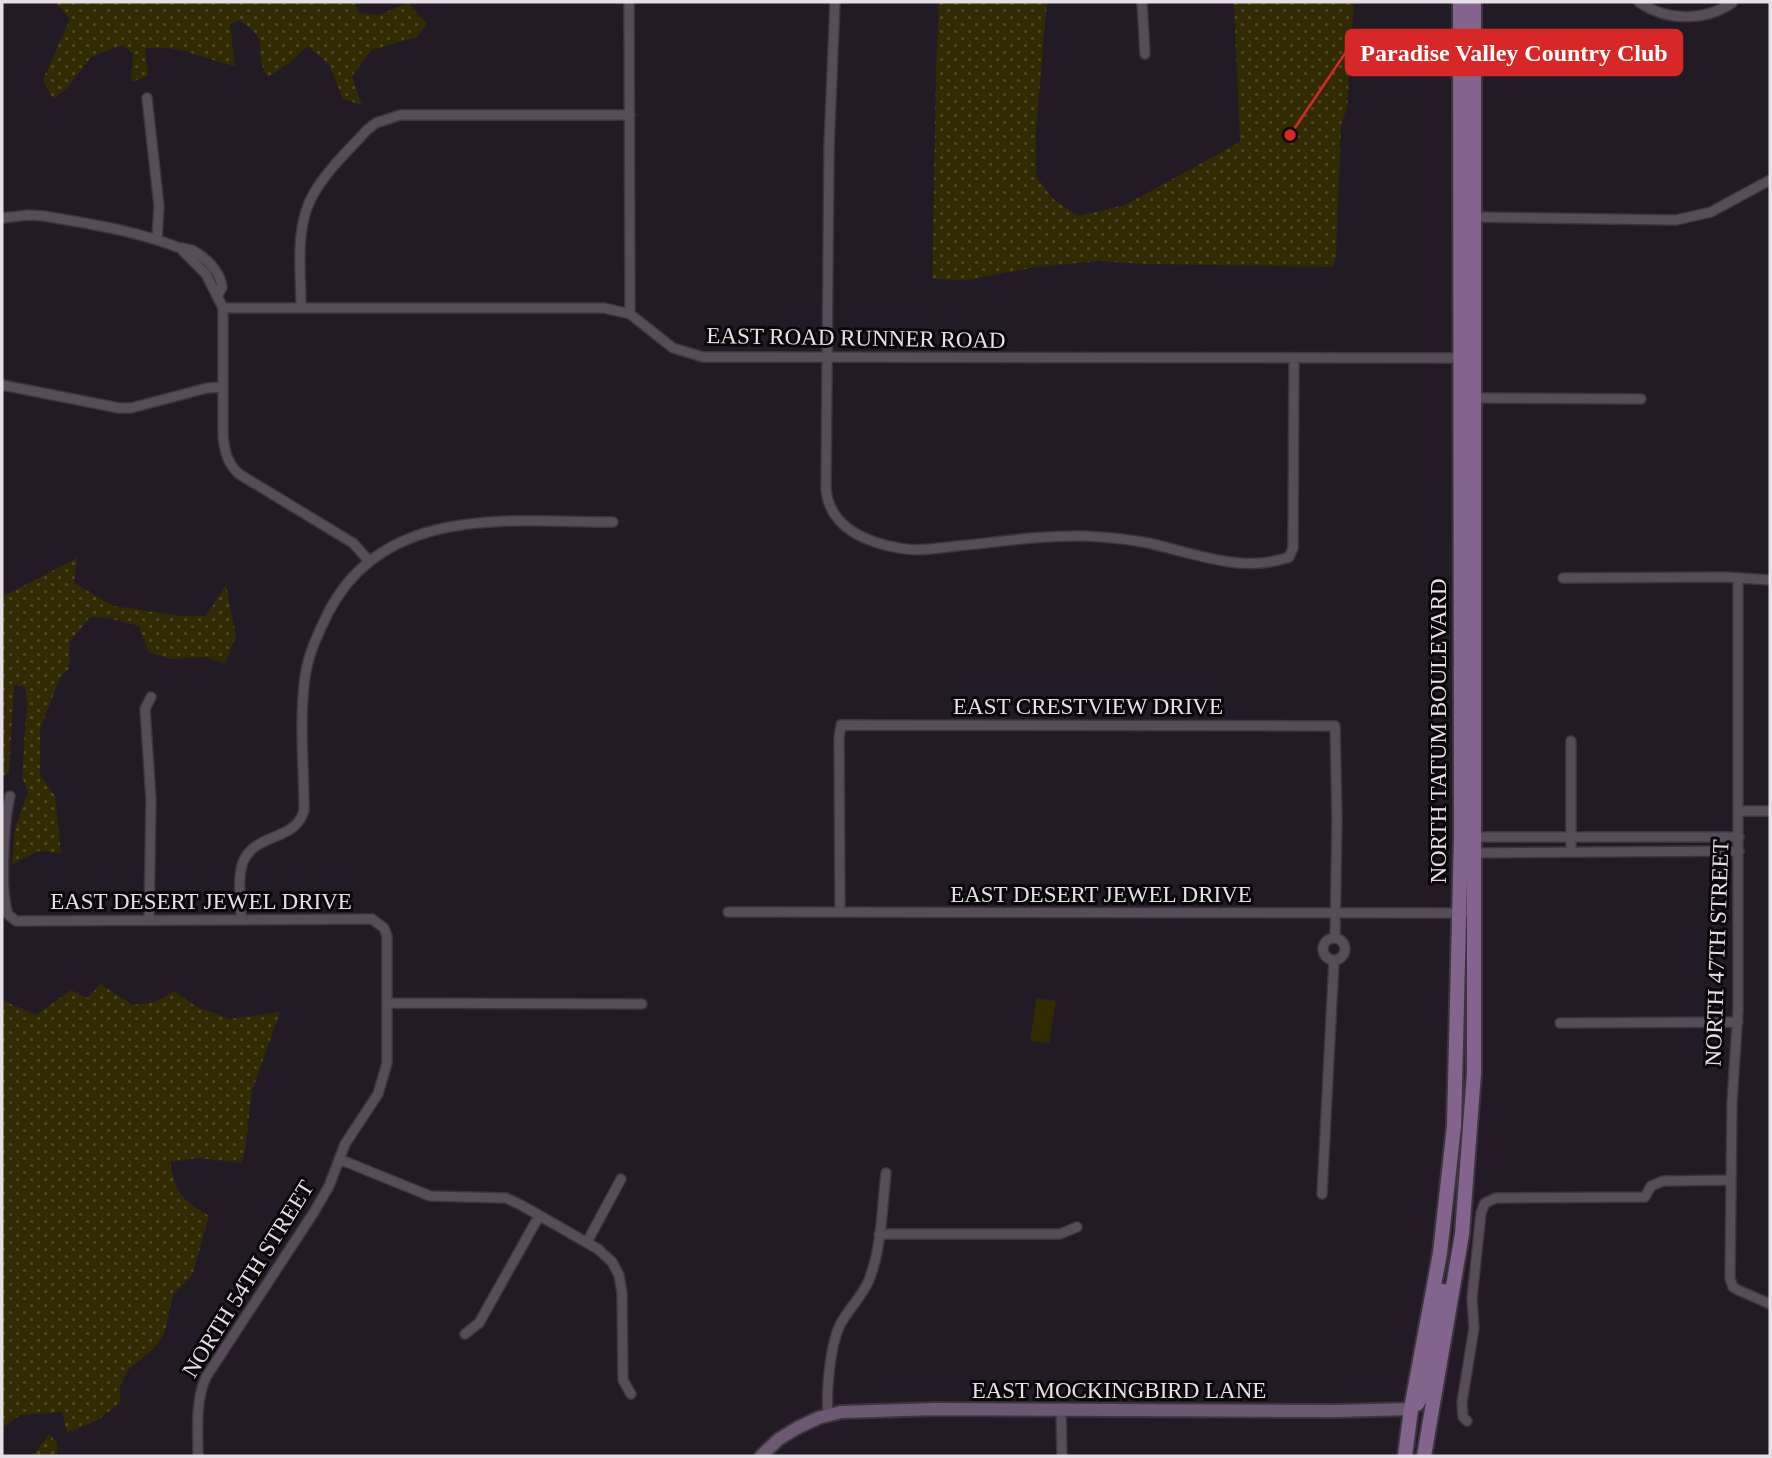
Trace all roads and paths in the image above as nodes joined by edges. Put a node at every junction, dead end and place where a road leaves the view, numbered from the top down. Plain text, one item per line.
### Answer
1 (629, 2) edge
2 (835, 2) edge
3 (1142, 2) edge
4 (1460, 2) edge
5 (1474, 2) edge
6 (1639, 2) edge
7 (1733, 2) edge
8 (1145, 54) dead end
9 (147, 98) dead end
10 (630, 115) junction
11 (1770, 180) edge
12 (1467, 217) junction
13 (2, 218) edge
14 (157, 239) junction
15 (301, 307) junction
16 (223, 308) junction
17 (630, 314) junction
18 (827, 358) junction
19 (1294, 358) junction
20 (1467, 358) junction
21 (2, 385) edge
22 (222, 387) junction
23 (1467, 398) junction
24 (1641, 399) dead end
25 (613, 522) dead end
26 (369, 561) junction
27 (1563, 578) dead end
28 (1738, 578) junction
29 (1770, 580) edge
30 (151, 697) dead end
31 (1571, 741) dead end
32 (10, 796) dead end
33 (1739, 811) junction
34 (1770, 811) edge
35 (1468, 837) junction
36 (1739, 837) junction
37 (1570, 838) junction
38 (1739, 851) junction
39 (1571, 852) junction
40 (1468, 853) junction
41 (728, 912) dead end
42 (840, 912) junction
43 (1460, 913) junction
44 (1475, 913) junction
45 (1335, 914) junction
46 (241, 918) junction
47 (149, 919) junction
48 (384, 928) joint
49 (1335, 938) junction
50 (1334, 960) junction
51 (388, 1003) junction
52 (642, 1004) dead end
53 (1738, 1021) junction
54 (1560, 1023) dead end
55 (339, 1158) junction
56 (886, 1173) dead end
57 (621, 1179) dead end
58 (1731, 1180) junction
59 (1322, 1194) dead end
60 (540, 1216) junction
61 (1077, 1227) dead end
62 (879, 1234) junction
63 (1462, 1234) junction
64 (587, 1241) junction
65 (1770, 1304) edge
66 (465, 1335) dead end
67 (631, 1394) dead end
68 (1411, 1409) junction
69 (1062, 1411) junction
70 (828, 1415) junction
71 (1467, 1421) dead end
72 (198, 1456) edge
73 (761, 1456) edge
74 (1062, 1456) edge
75 (1405, 1456) edge
76 (1424, 1456) edge

1 - 10 street
2 - 18 street
3 - 8 street
4 - 12 main road, NORTH TATUM BOULEVARD
5 - 12 main road, NORTH TATUM BOULEVARD
6 - 7 street
9 - 14 street
10 - 15 street
10 - 17 street
11 - 12 street
12 - 20 main road, NORTH TATUM BOULEVARD
13 - 14 street
14 - 16 street
15 - 16 street
15 - 17 street
16 - 22 street
17 - 18 street, EAST ROAD RUNNER ROAD
18 - 19 street, EAST ROAD RUNNER ROAD
18 - 19 street
19 - 20 street, EAST ROAD RUNNER ROAD
20 - 23 main road, NORTH TATUM BOULEVARD
21 - 22 street
22 - 26 street
23 - 24 street
23 - 35 main road, NORTH TATUM BOULEVARD
25 - 26 street
26 - 46 street
27 - 28 street
28 - 29 street
28 - 33 street, NORTH 47TH STREET
30 - 47 street
31 - 37 street
32 - 47 street, EAST DESERT JEWEL DRIVE
33 - 34 street
33 - 36 street, NORTH 47TH STREET
35 - 37 street
35 - 40 main road, NORTH TATUM BOULEVARD
36 - 37 street
36 - 38 street, NORTH 47TH STREET
37 - 39 street
38 - 39 street
38 - 53 street, NORTH 47TH STREET
39 - 40 street
40 - 43 main road, NORTH TATUM BOULEVARD
40 - 44 main road, NORTH TATUM BOULEVARD
41 - 42 street, EAST DESERT JEWEL DRIVE
42 - 45 street, EAST DESERT JEWEL DRIVE
42 - 45 street, EAST CRESTVIEW DRIVE
43 - 44 street, EAST DESERT JEWEL DRIVE
43 - 45 street, EAST DESERT JEWEL DRIVE
43 - 68 main road, NORTH TATUM BOULEVARD
44 - 63 main road, NORTH TATUM BOULEVARD
45 - 49 street
46 - 47 street, EAST DESERT JEWEL DRIVE
46 - 48 street, EAST DESERT JEWEL DRIVE
48 - 51 street, NORTH 54TH STREET
49 - 50 street
49 - 50 street
50 - 59 street
51 - 52 street
51 - 55 street, NORTH 54TH STREET
53 - 54 street
53 - 58 street, NORTH 47TH STREET
55 - 60 street
55 - 72 street, NORTH 54TH STREET
56 - 62 street
57 - 64 street
58 - 65 street, NORTH 47TH STREET
58 - 71 street
60 - 64 street
60 - 66 street
61 - 62 street
62 - 70 street
63 - 68 main road
63 - 76 main road, NORTH TATUM BOULEVARD
64 - 67 street
68 - 69 street, EAST MOCKINGBIRD LANE
68 - 75 main road, NORTH TATUM BOULEVARD
69 - 70 street, EAST MOCKINGBIRD LANE
69 - 74 street
70 - 73 street, EAST MOCKINGBIRD LANE

